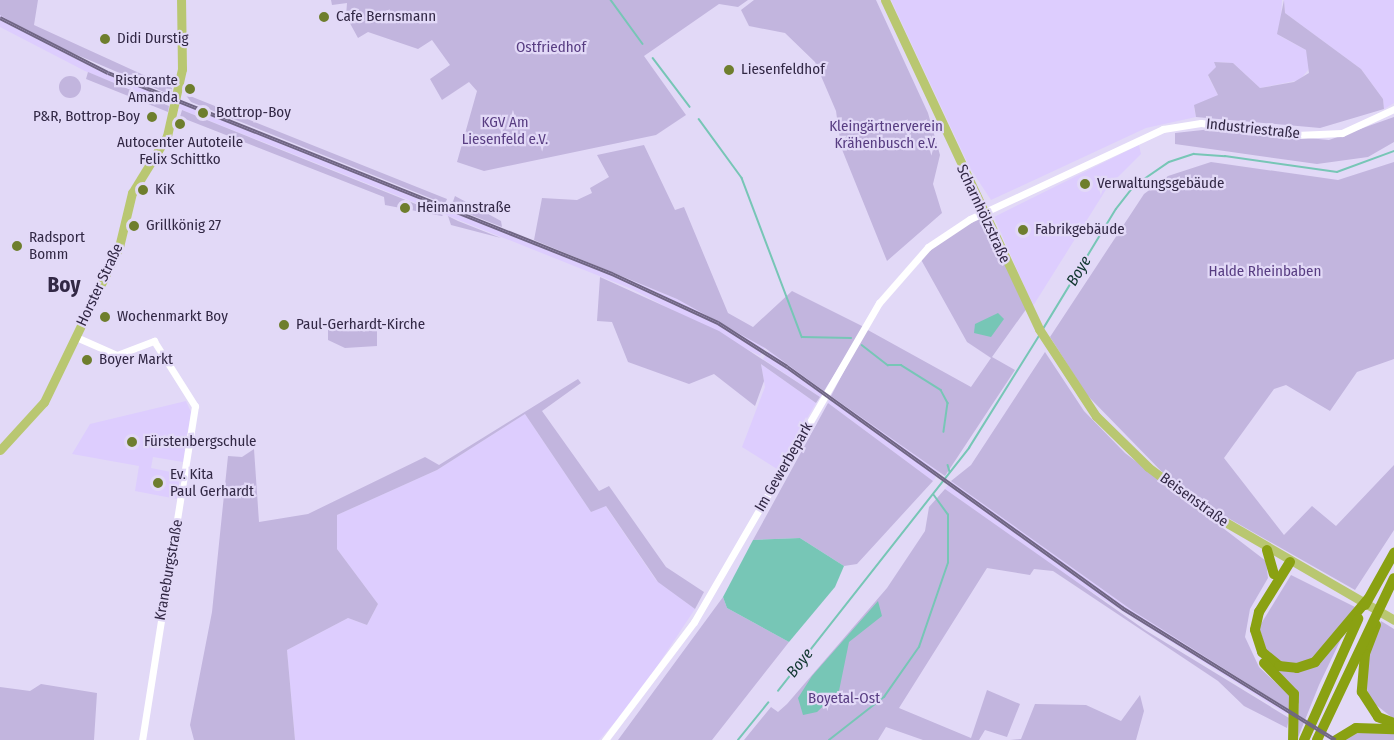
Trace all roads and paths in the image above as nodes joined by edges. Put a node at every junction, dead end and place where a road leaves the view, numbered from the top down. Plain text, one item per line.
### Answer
1 (181, 0) edge
2 (885, 0) edge
3 (1394, 109) edge
4 (982, 214) junction
5 (1041, 332) joint
6 (76, 337) junction
7 (0, 450) edge
8 (1267, 550) junction
9 (1394, 553) edge
10 (1286, 561) junction
11 (1274, 574) junction
12 (1392, 582) edge
13 (1368, 598) junction
14 (1394, 620) edge
15 (1394, 723) edge
16 (1394, 729) edge
17 (142, 740) edge
18 (605, 740) edge
19 (1293, 740) edge
20 (1304, 740) edge
21 (1317, 740) edge
22 (1336, 740) edge

1 - 6 main road, Horster Straße
2 - 4 main road, Scharnhölzstraße
3 - 4 street, Industriestraße
4 - 5 main road, Scharnhölzstraße
4 - 18 street, Im Gewerbepark
5 - 8 main road, Beisenstraße
6 - 7 main road, Horster Straße
6 - 17 street, Kraneburgstraße
8 - 10 main road, Beisenstraße
8 - 11 highway
9 - 13 highway
10 - 11 highway
10 - 13 highway
10 - 14 main road, Beisenstraße
11 - 19 highway
12 - 15 highway
12 - 21 highway
13 - 20 highway
16 - 22 highway

